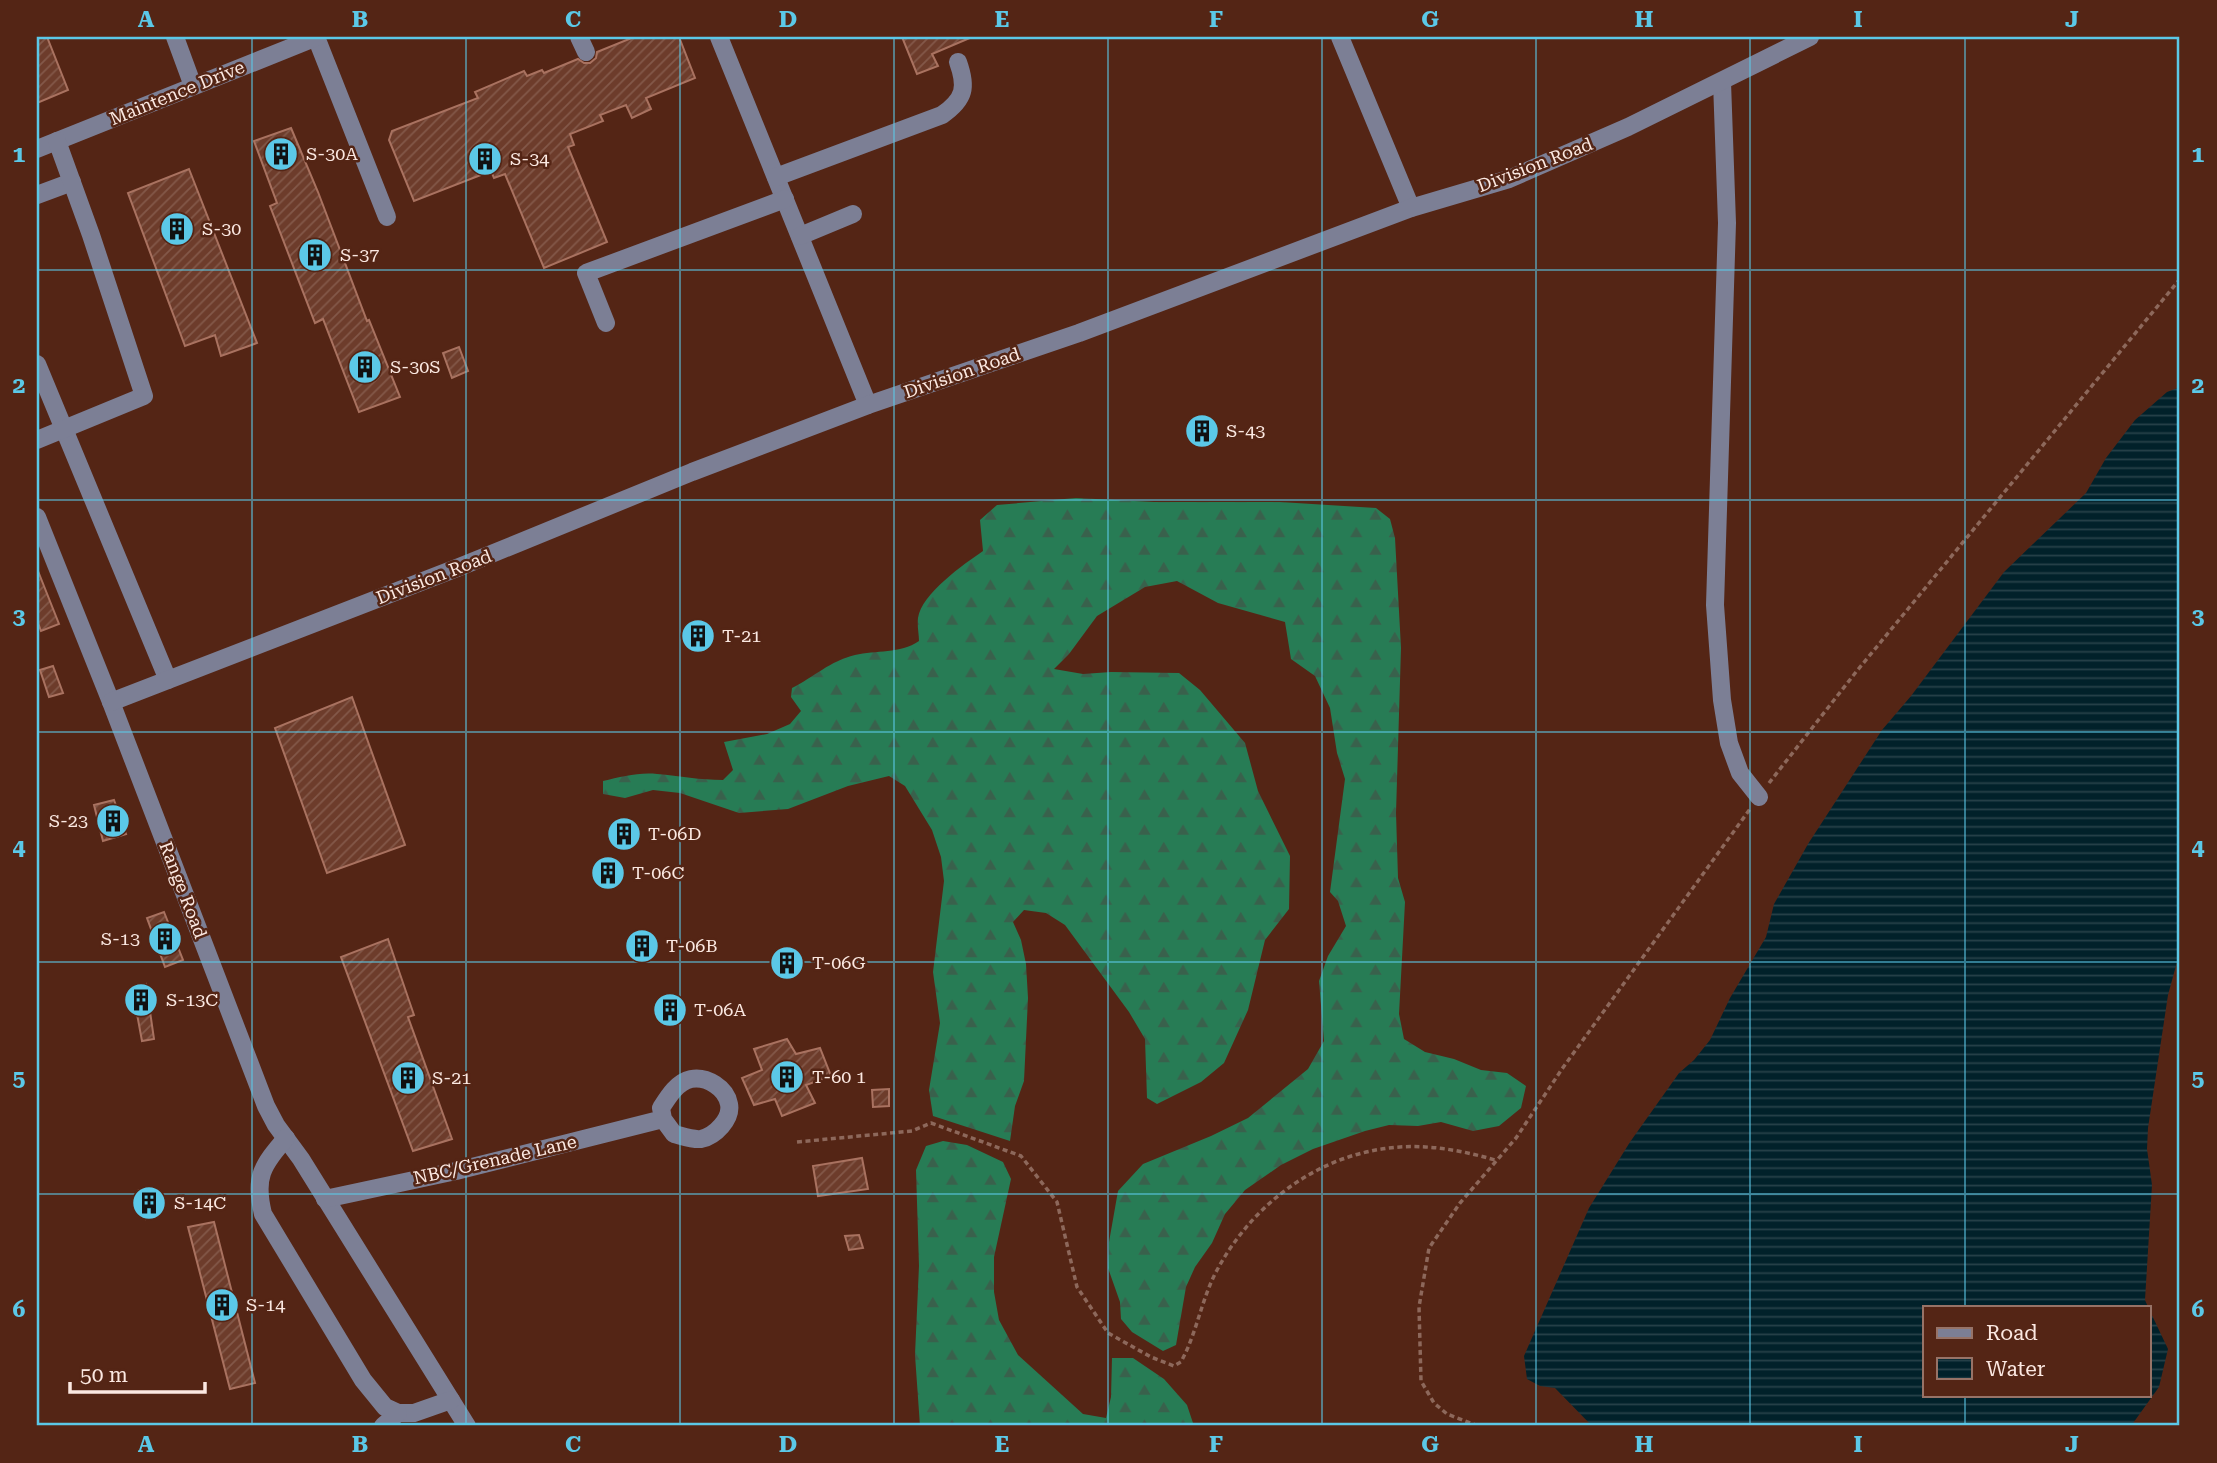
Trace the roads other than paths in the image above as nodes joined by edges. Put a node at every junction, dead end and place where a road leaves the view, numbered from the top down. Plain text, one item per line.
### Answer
1 (175, 37) edge
2 (317, 37) edge
3 (719, 37) edge
4 (1340, 37) edge
5 (1810, 37) edge
6 (958, 62) dead end
7 (1722, 82) junction
8 (193, 86) junction
9 (57, 141) junction
10 (37, 149) edge
11 (775, 177) junction
12 (72, 182) junction
13 (37, 195) edge
14 (785, 199) junction
15 (1411, 208) junction
16 (853, 215) dead end
17 (387, 217) dead end
18 (800, 236) junction
19 (606, 323) dead end
20 (37, 364) edge
21 (868, 405) junction
22 (64, 428) junction
23 (37, 440) edge
24 (37, 517) edge
25 (167, 680) junction
26 (111, 702) junction
27 (1759, 796) road end
28 (663, 1119) dead end
29 (286, 1138) junction
30 (325, 1199) junction
31 (451, 1400) junction
32 (398, 1413) junction
33 (383, 1426) edge
34 (467, 1426) edge

1 - 8 street
2 - 8 street, Maintence Drive
2 - 17 street
3 - 11 street
4 - 15 street
5 - 7 street, Division Road
6 - 11 street
7 - 15 street, Division Road
7 - 27 street
8 - 9 street, Maintence Drive
9 - 10 street, Maintence Drive
9 - 12 street
11 - 14 street
12 - 13 street
12 - 22 street
14 - 18 street
14 - 19 street
15 - 21 street, Division Road
16 - 18 street
18 - 21 street
20 - 22 street
21 - 25 street, Division Road
22 - 23 street
22 - 25 street
24 - 26 street, Range Road
25 - 26 street, Division Road
26 - 29 street, Range Road
28 - 30 street, NBC/Grenade Lane
29 - 30 street, Range Road
29 - 32 street
30 - 31 street, Range Road
31 - 32 street
31 - 34 street, Range Road
32 - 33 street

